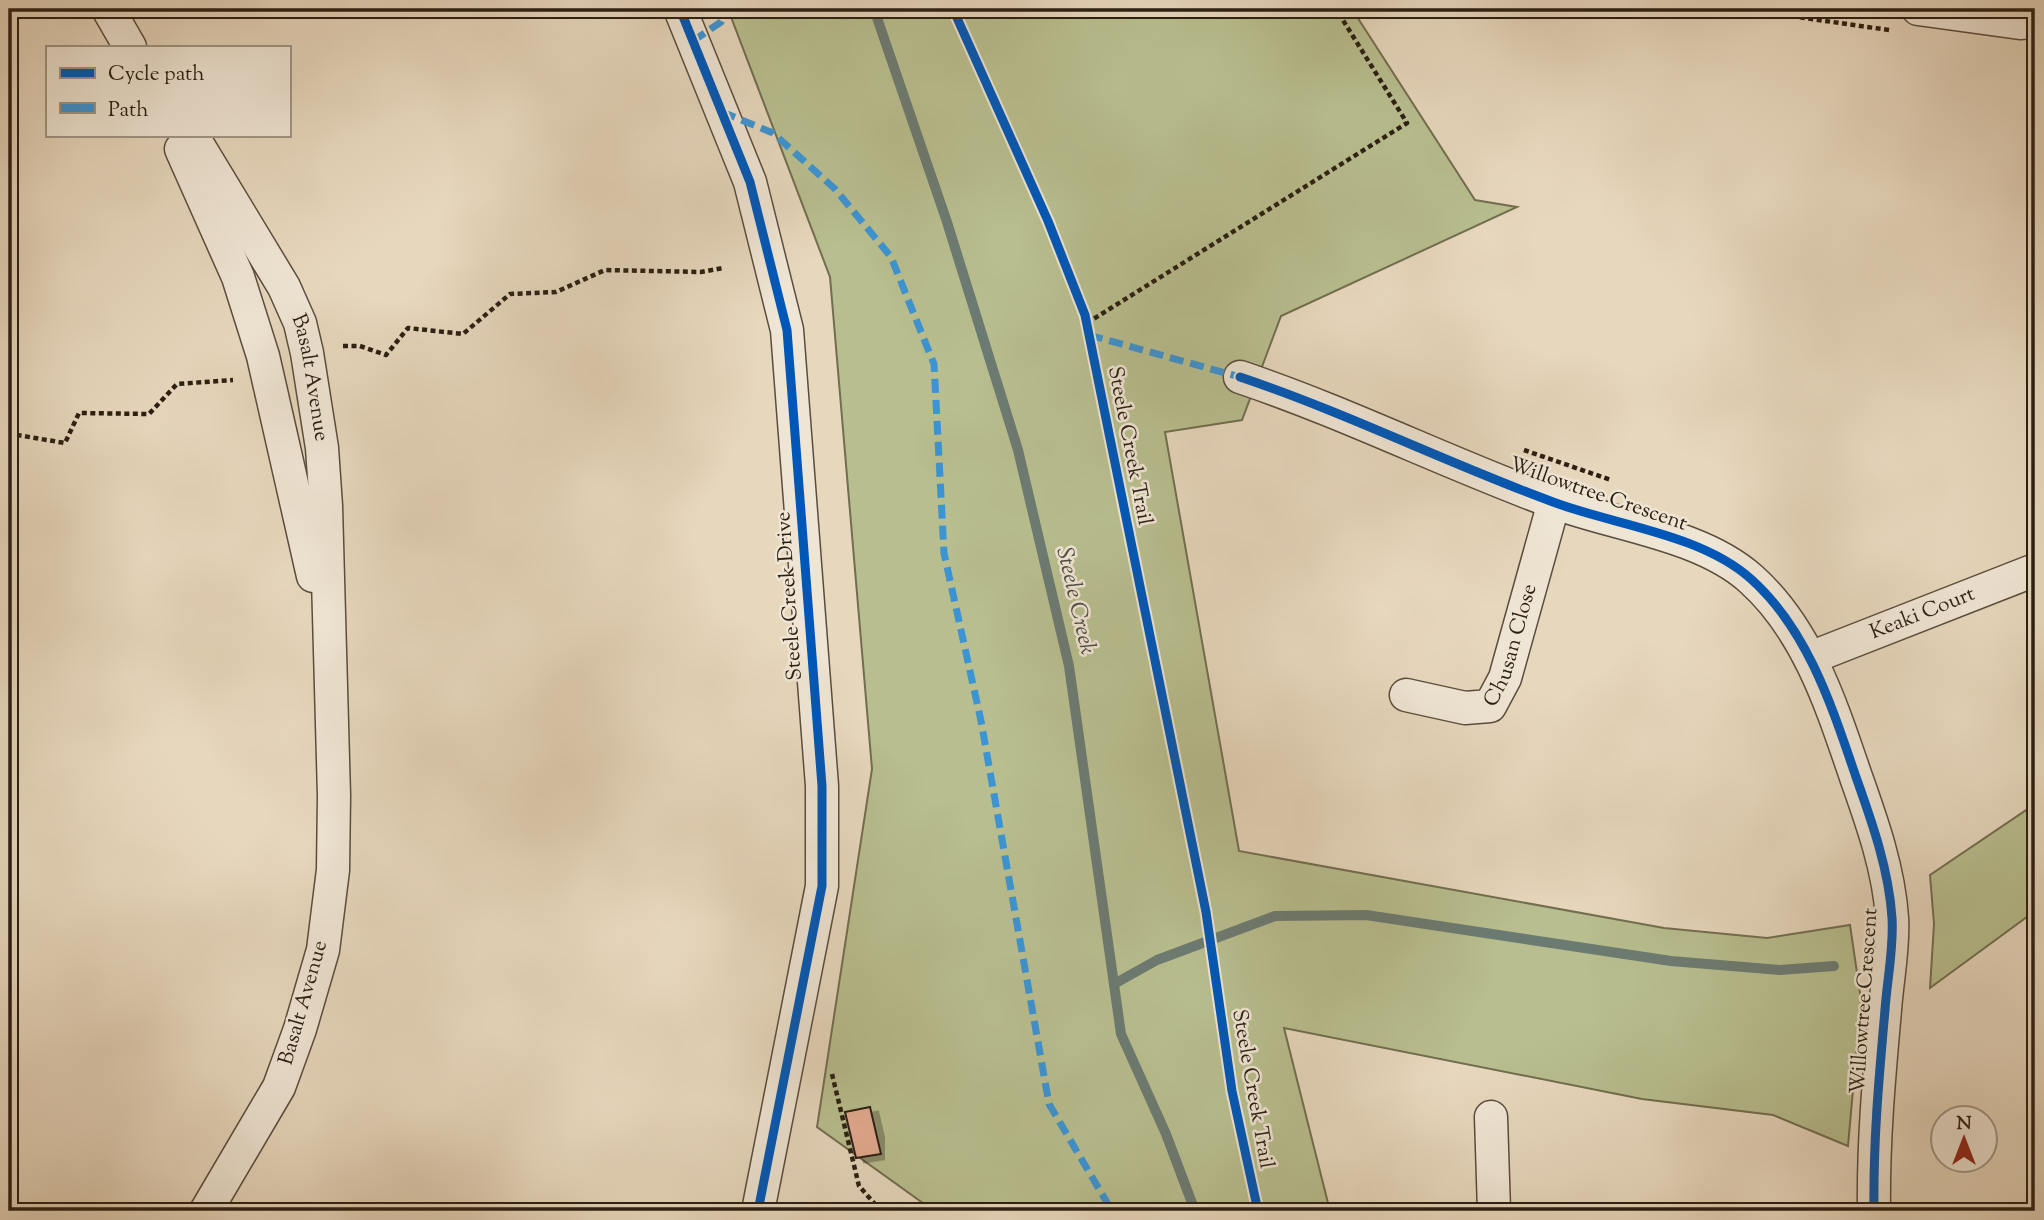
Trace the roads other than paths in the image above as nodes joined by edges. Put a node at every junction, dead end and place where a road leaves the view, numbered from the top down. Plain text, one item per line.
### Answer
1 (108, 9) edge
2 (680, 9) edge
3 (1918, 9) edge
4 (2035, 22) edge
5 (129, 46) edge
6 (174, 136) edge
7 (193, 136) edge
8 (1240, 377) dead end
9 (1554, 502) junction
10 (2035, 570) edge
11 (328, 650) junction
12 (1810, 658) junction
13 (1406, 695) dead end
14 (1491, 1117) dead end
15 (756, 1205) edge
16 (206, 1211) edge
17 (1494, 1211) edge
18 (1874, 1211) edge

1 - 5 street
2 - 15 street, Steele Creek Drive
3 - 4 street
6 - 11 street, Basalt Avenue
7 - 11 street, Basalt Avenue
8 - 9 street, Willowtree Crescent
9 - 12 street, Willowtree Crescent
9 - 13 street, Chusan Close
10 - 12 street, Keaki Court
11 - 16 street, Basalt Avenue
12 - 18 street, Willowtree Crescent
14 - 17 street

